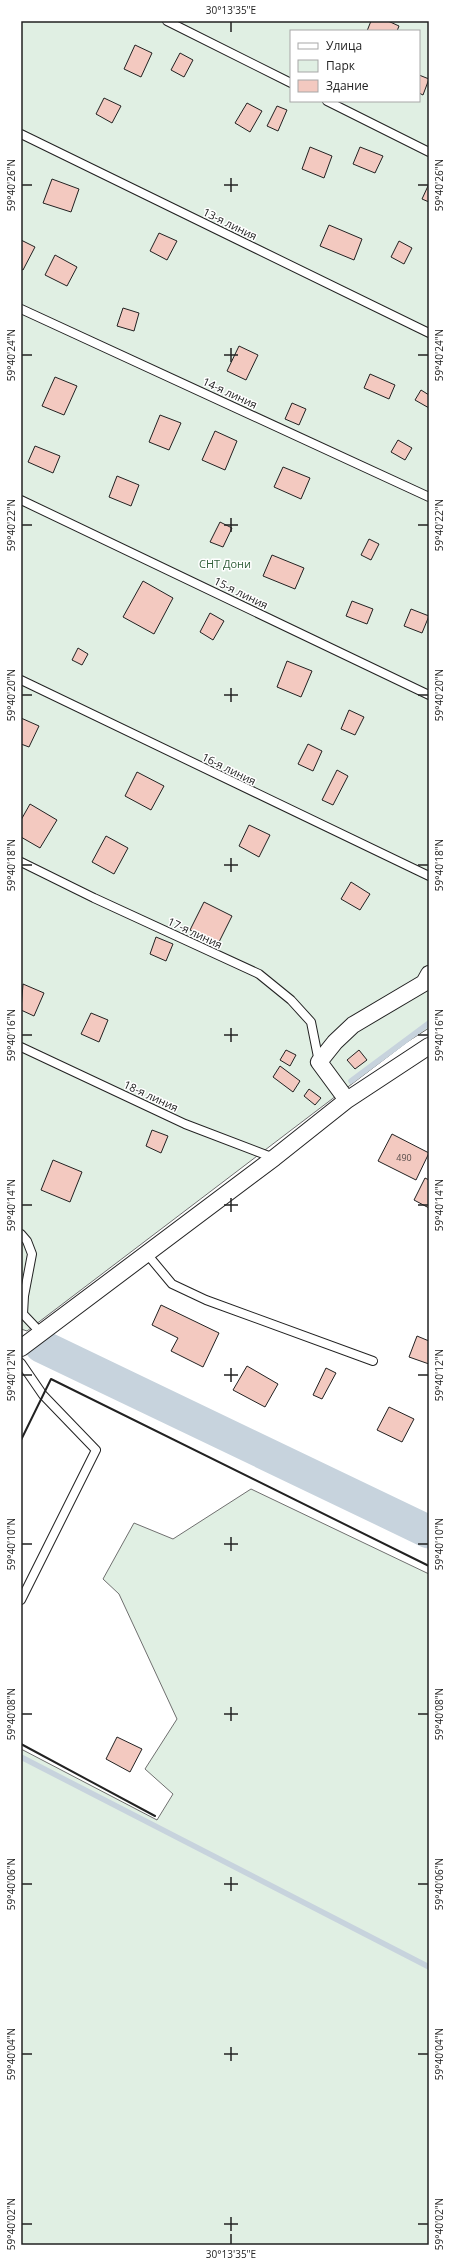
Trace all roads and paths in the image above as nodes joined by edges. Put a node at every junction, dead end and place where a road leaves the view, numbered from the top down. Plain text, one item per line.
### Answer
1 (167, 21) edge
2 (290, 82) edge
3 (329, 102) edge
4 (21, 134) edge
5 (429, 152) edge
6 (21, 309) edge
7 (429, 334) edge
8 (429, 497) edge
9 (21, 500) edge
10 (21, 680) edge
11 (429, 695) edge
12 (21, 862) edge
13 (429, 876) edge
14 (429, 974) edge
15 (429, 1046) edge
16 (21, 1047) edge
17 (319, 1062) junction
18 (347, 1100) junction
19 (274, 1158) junction
20 (21, 1234) edge
21 (147, 1254) junction
22 (41, 1333) junction
23 (21, 1348) edge
24 (373, 1361) dead end
25 (21, 1363) edge
26 (21, 1600) edge

1 - 2 lane
3 - 5 lane
4 - 7 lane, 13-я линия
6 - 8 lane, 14-я линия
9 - 11 lane, 15-я линия
10 - 13 lane, 16-я линия
12 - 17 lane, 17-я линия
14 - 17 street
15 - 18 street
16 - 19 lane, 18-я линия
17 - 18 street
18 - 19 street
19 - 21 street
20 - 22 lane
21 - 22 street
21 - 24 lane
22 - 23 street
25 - 26 lane

